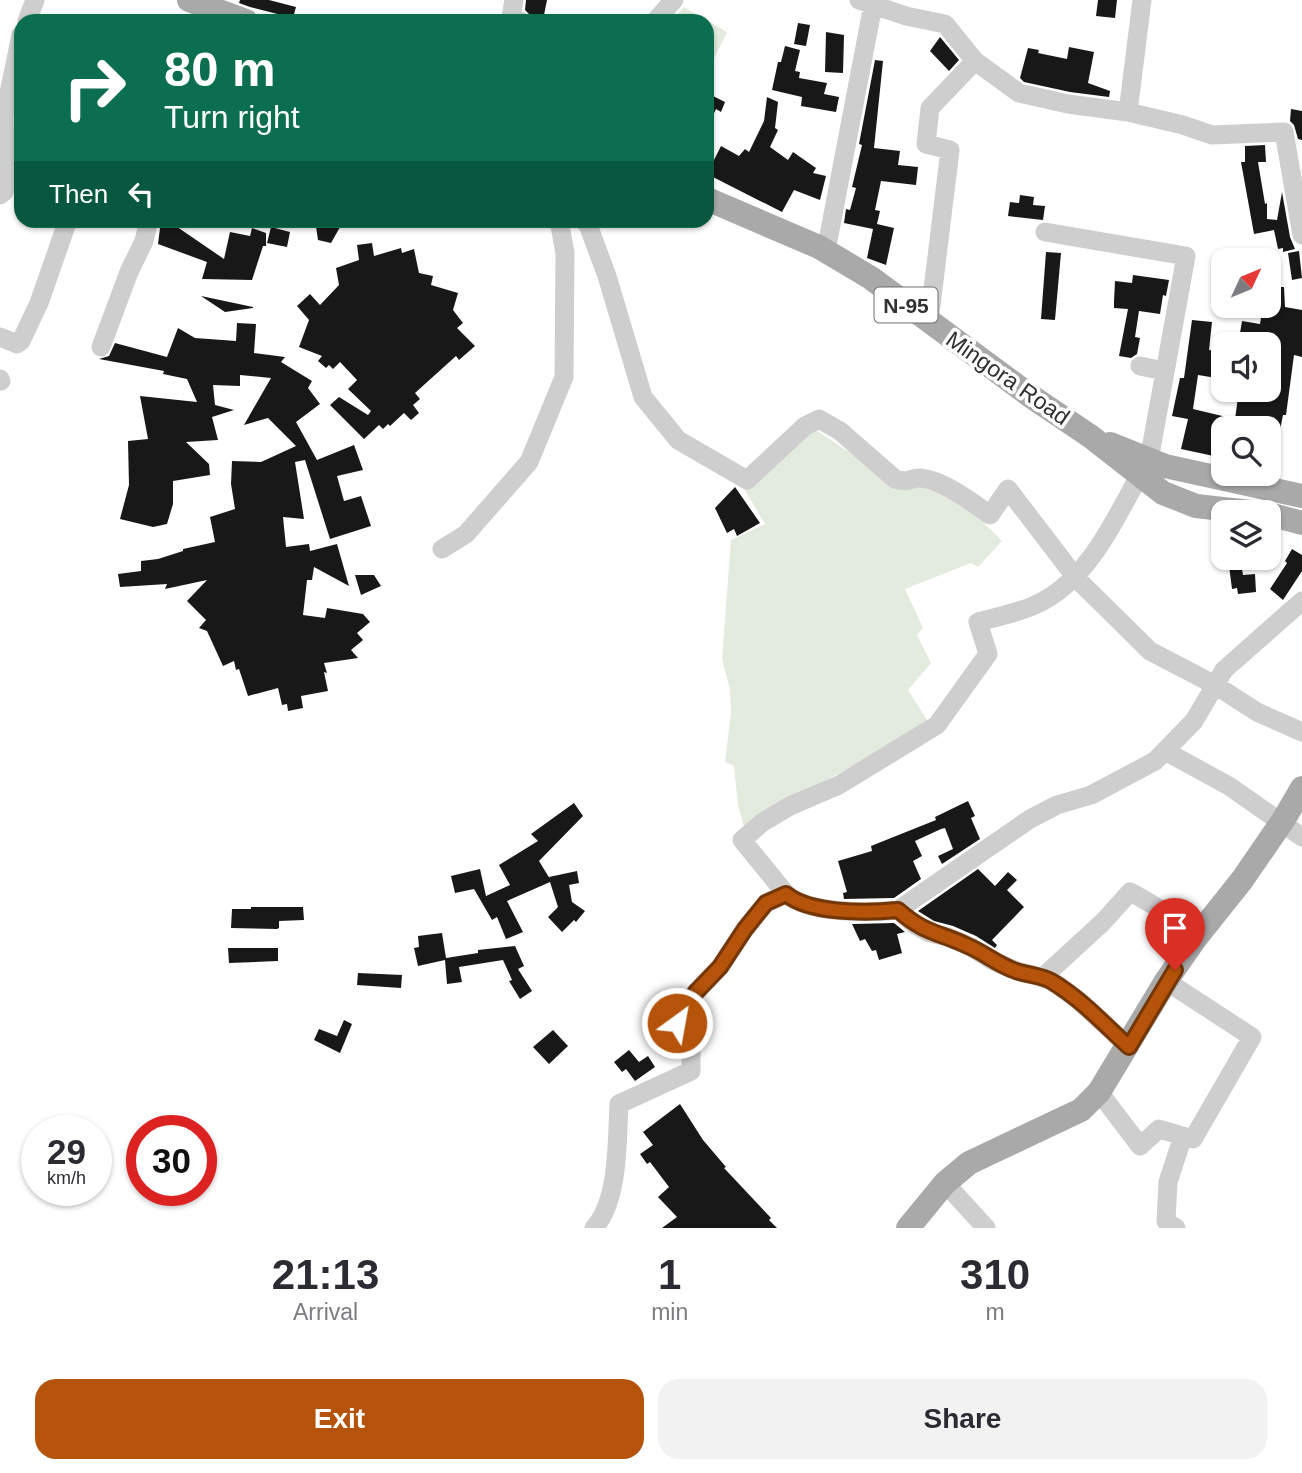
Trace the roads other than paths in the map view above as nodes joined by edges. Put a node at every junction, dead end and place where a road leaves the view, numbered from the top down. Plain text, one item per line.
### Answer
1 (190, 0) edge
2 (674, 0) edge
3 (1142, 0) edge
4 (866, 3) edge
5 (227, 14) edge
6 (661, 14) edge
7 (975, 61) junction
8 (14, 78) edge
9 (1128, 112) junction
10 (9, 186) edge
11 (714, 202) edge
12 (65, 228) edge
13 (147, 228) edge
14 (560, 228) edge
15 (589, 228) edge
16 (1045, 232) dead end
17 (1302, 235) edge
18 (826, 251) junction
19 (929, 322) junction
20 (0, 337) edge
21 (101, 346) dead end
22 (1140, 366) dead end
23 (1164, 371) junction
24 (1144, 468) junction
25 (1302, 496) edge
26 (1211, 508) edge
27 (1281, 517) edge
28 (1302, 523) edge
29 (442, 549) dead end
30 (1076, 578) junction
31 (1302, 601) edge
32 (1215, 685) junction
33 (1302, 732) edge
34 (1165, 751) junction
35 (1302, 788) edge
36 (1281, 823) junction
37 (1302, 837) edge
38 (786, 894) junction
39 (898, 910) junction
40 (1199, 934) junction
41 (1042, 978) junction
42 (1167, 981) junction
43 (1129, 1047) junction
44 (1099, 1092) junction
45 (1183, 1136) junction
46 (945, 1183) junction
47 (594, 1228) edge
48 (908, 1228) edge
49 (986, 1228) edge
50 (1176, 1228) edge

1 - 5 main road
2 - 6 street
3 - 9 street
4 - 7 street
4 - 18 street
7 - 9 street
7 - 19 street
8 - 10 street
9 - 17 street
11 - 18 main road, Mingora Road / N-95
12 - 20 street
13 - 21 street
14 - 29 street
15 - 30 street
16 - 23 street
18 - 19 main road, Mingora Road / N-95
19 - 24 main road, Mingora Road / N-95
22 - 23 street
23 - 24 street
24 - 25 main road, N-95
24 - 26 main road
24 - 30 street
27 - 28 main road
30 - 32 street
30 - 38 street
31 - 32 street
32 - 33 street
32 - 34 street
34 - 36 street
34 - 39 street
35 - 36 main road
36 - 37 street
36 - 40 main road
38 - 39 street
38 - 47 street
39 - 41 street
40 - 41 street
40 - 42 main road
41 - 43 street
42 - 43 main road
42 - 45 street
43 - 44 main road
44 - 45 street
44 - 46 main road
45 - 50 street
46 - 48 main road
46 - 49 street

